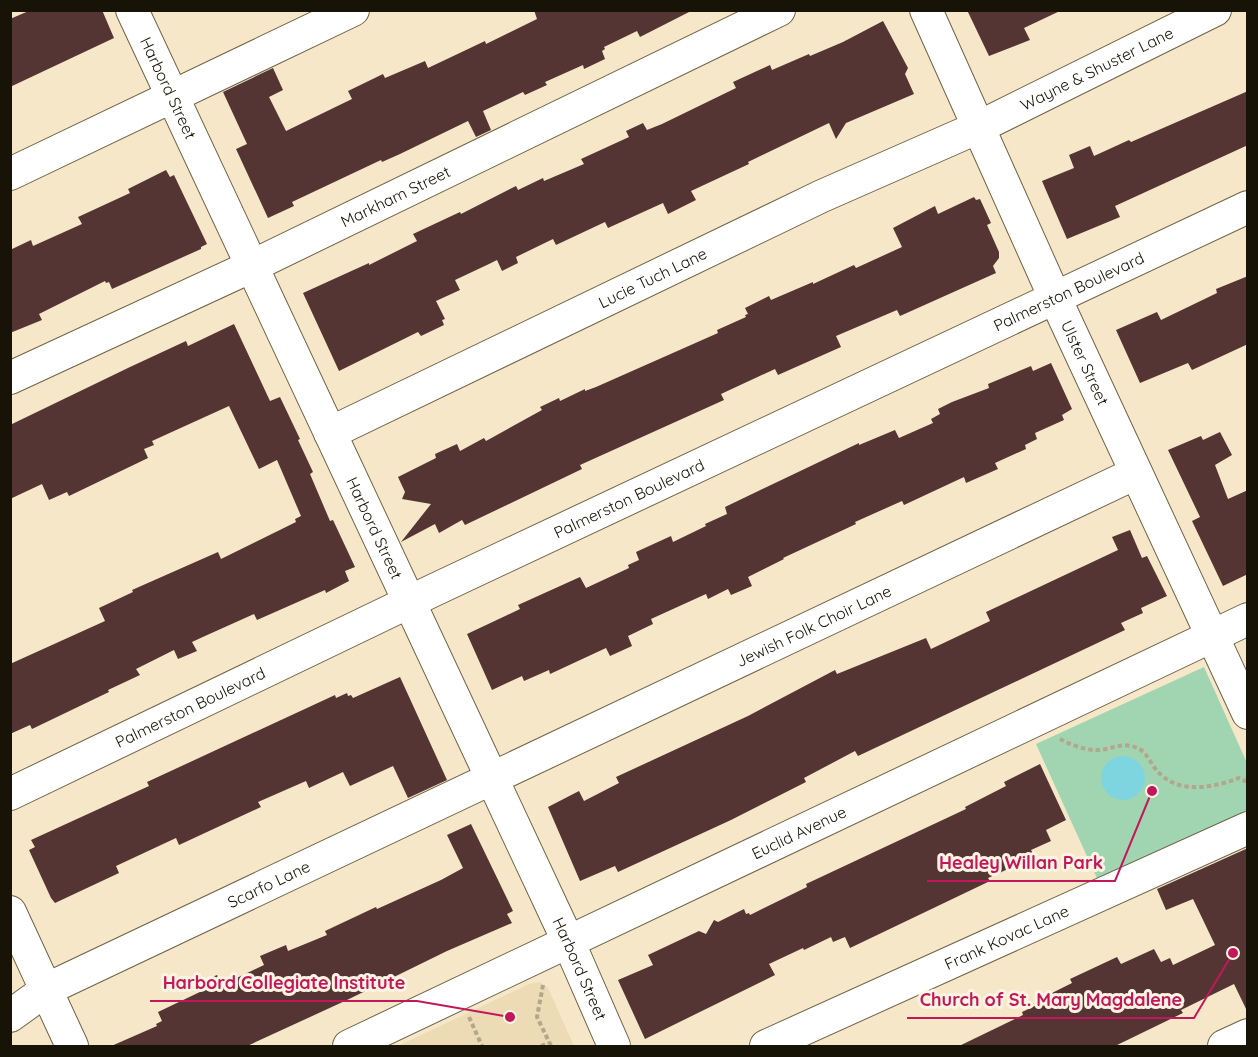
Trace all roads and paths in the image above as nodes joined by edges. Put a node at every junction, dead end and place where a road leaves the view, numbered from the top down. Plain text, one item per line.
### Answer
1 (132, 10) edge
2 (353, 10) edge
3 (779, 10) edge
4 (926, 10) edge
5 (1215, 10) edge
6 (172, 96) junction
7 (979, 127) junction
8 (10, 174) edge
9 (1248, 207) edge
10 (252, 266) junction
11 (1055, 298) junction
12 (10, 378) edge
13 (330, 433) junction
14 (1136, 473) junction
15 (409, 603) junction
16 (1248, 620) edge
17 (1212, 635) junction
18 (1248, 713) edge
19 (1056, 730) dead end
20 (492, 778) junction
21 (1248, 779) edge
22 (10, 794) edge
23 (1248, 828) edge
24 (10, 912) edge
25 (569, 943) junction
26 (544, 981) dead end
27 (46, 990) junction
28 (466, 1009) dead end
29 (10, 1016) edge
30 (1248, 1035) edge
31 (550, 1045) edge
32 (72, 1047) edge
33 (350, 1047) edge
34 (482, 1047) edge
35 (541, 1047) edge
36 (614, 1047) edge
37 (766, 1047) edge
38 (1224, 1047) edge

1 - 6 street, Harbord Street
2 - 6 street
3 - 10 street, Markham Street
4 - 7 street, Ulster Street
5 - 7 street, Wayne & Shuster Lane
6 - 8 street
6 - 10 street, Harbord Street
7 - 11 street, Ulster Street
7 - 13 street, Lucie Tuch Lane
9 - 11 street, Palmerston Boulevard
10 - 12 street, Markham Street
10 - 13 street, Harbord Street
11 - 14 street, Ulster Street
11 - 15 street, Palmerston Boulevard
13 - 15 street, Harbord Street
14 - 17 street, Ulster Street
14 - 20 street, Jewish Folk Choir Lane
15 - 20 street, Harbord Street
15 - 22 street, Palmerston Boulevard
16 - 17 street, Euclid Avenue
17 - 18 street, Ulster Street
17 - 25 street, Euclid Avenue
19 - 21 path
20 - 25 street, Harbord Street
20 - 27 street, Scarfo Lane
23 - 37 street, Frank Kovac Lane
24 - 27 street
25 - 33 street, Euclid Avenue
25 - 36 street, Harbord Street
26 - 31 path
27 - 29 street, Scarfo Lane
27 - 32 street
28 - 34 path
30 - 38 street
31 - 35 path

